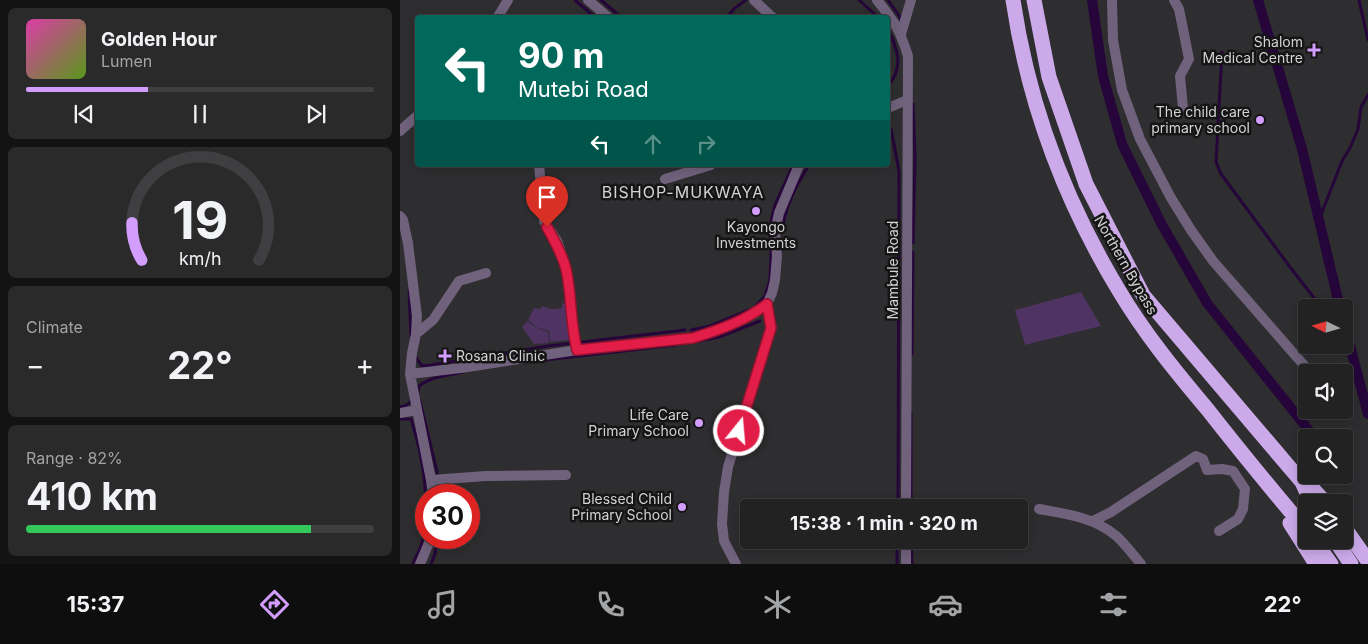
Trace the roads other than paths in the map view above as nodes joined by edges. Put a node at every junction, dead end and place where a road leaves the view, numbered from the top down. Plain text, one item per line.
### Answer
1 (508, 0) edge
2 (588, 0) edge
3 (754, 0) edge
4 (877, 0) edge
5 (911, 0) edge
6 (1006, 0) edge
7 (1013, 0) edge
8 (1034, 0) edge
9 (1112, 0) edge
10 (1174, 0) edge
11 (500, 15) edge
12 (606, 15) edge
13 (770, 15) edge
14 (889, 15) edge
15 (890, 16) edge
16 (1017, 26) junction
17 (901, 34) junction
18 (907, 100) junction
19 (890, 107) edge
20 (1183, 108) dead end
21 (415, 118) edge
22 (400, 130) edge
23 (539, 167) edge
24 (704, 167) edge
25 (798, 167) edge
26 (665, 179) dead end
27 (400, 216) edge
28 (486, 273) dead end
29 (767, 304) junction
30 (416, 334) junction
31 (577, 350) junction
32 (1302, 364) edge
33 (410, 374) junction
34 (417, 410) junction
35 (400, 413) edge
36 (566, 475) dead end
37 (1298, 477) edge
38 (431, 480) junction
39 (432, 484) edge
40 (1305, 484) edge
41 (1317, 494) edge
42 (1277, 496) junction
43 (906, 499) edge
44 (1039, 509) dead end
45 (1298, 521) edge
46 (1094, 522) junction
47 (1219, 531) dead end
48 (1353, 539) edge
49 (426, 549) edge
50 (906, 549) edge
51 (1320, 549) edge
52 (1340, 549) edge
53 (1368, 561) edge
54 (420, 564) edge
55 (736, 564) edge
56 (906, 564) edge
57 (1141, 564) edge
58 (1316, 564) edge
59 (1331, 564) edge
60 (1351, 564) edge

1 - 11 street
2 - 12 street
3 - 13 street
4 - 14 street, Mambule Road
5 - 17 street
6 - 16 highway
7 - 16 highway, Northern Bypass
8 - 37 highway, Northern Bypass
9 - 32 street
10 - 20 street
15 - 17 street, Mambule Road
16 - 42 highway, Northern Bypass
17 - 18 street, Mambule Road
18 - 19 street
18 - 43 street, Mambule Road
21 - 22 street
23 - 31 street
24 - 26 street
25 - 29 street
27 - 30 street
28 - 30 street
29 - 31 street
29 - 55 street
30 - 33 street
31 - 33 street
33 - 34 street
34 - 35 street
34 - 38 street
36 - 38 street
38 - 39 street
40 - 41 highway
42 - 45 highway, Northern Bypass
42 - 58 highway
44 - 46 street
46 - 47 street
46 - 57 street
48 - 53 highway
49 - 54 street
50 - 56 street
51 - 59 highway
52 - 60 highway

